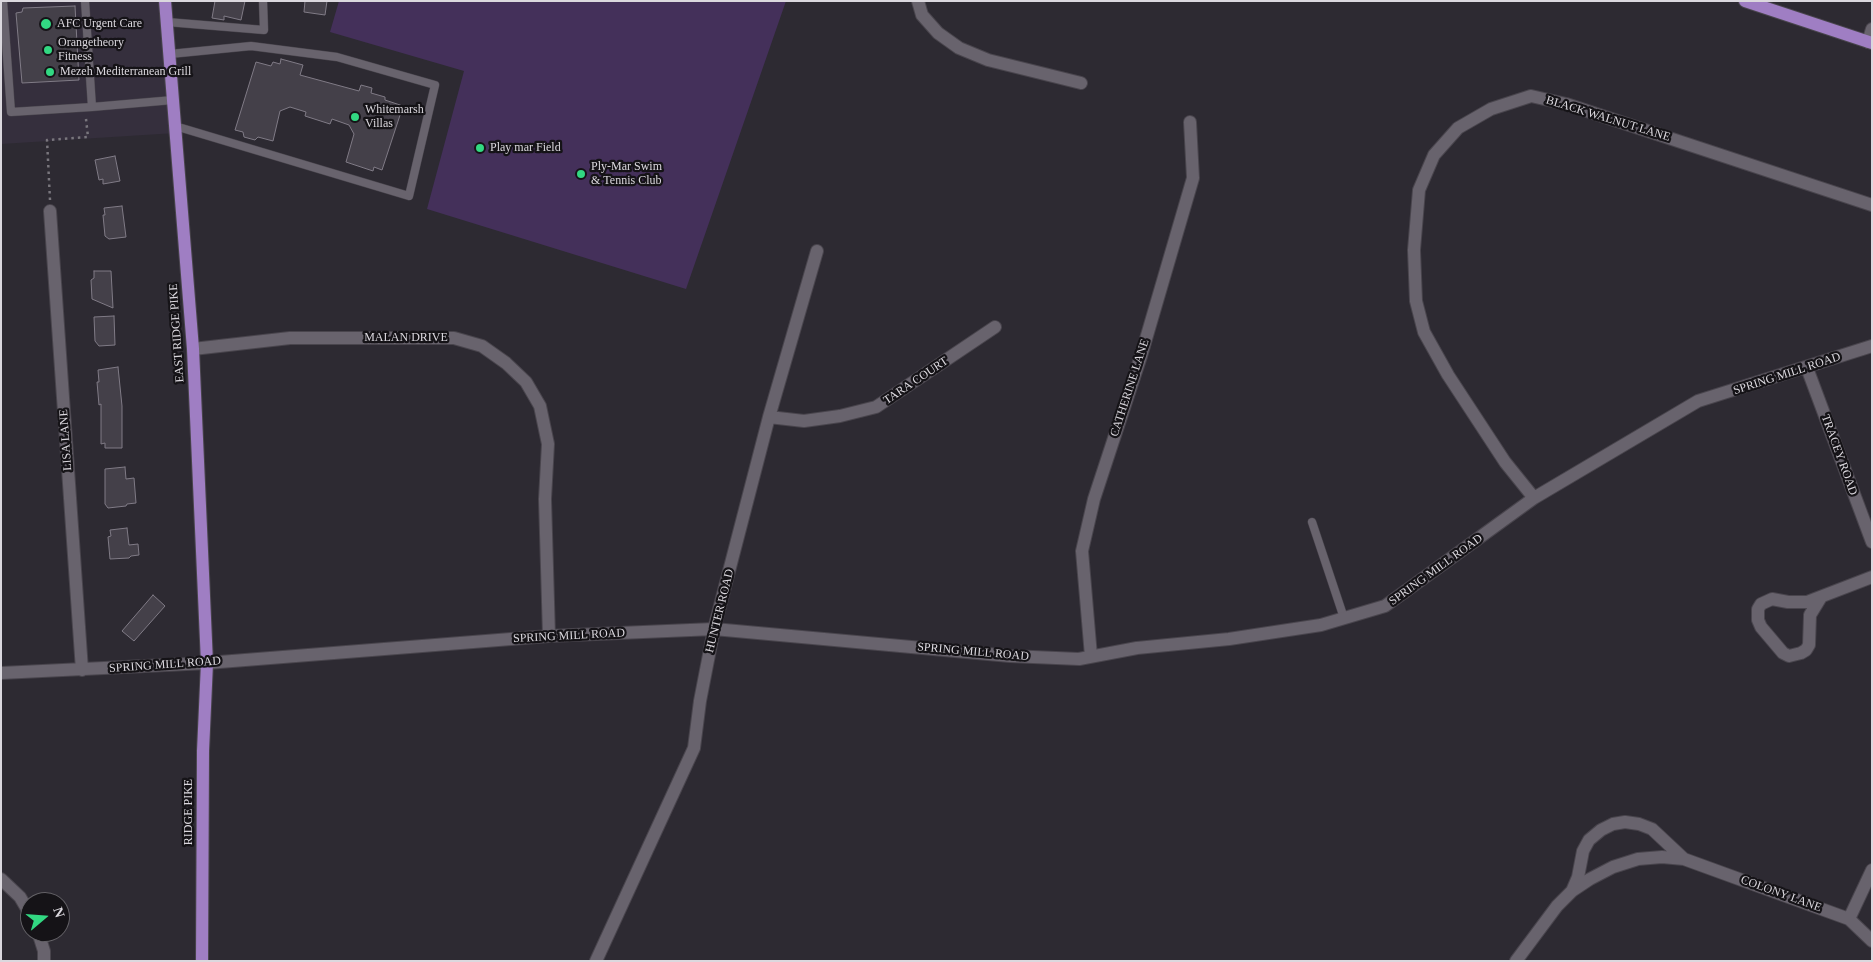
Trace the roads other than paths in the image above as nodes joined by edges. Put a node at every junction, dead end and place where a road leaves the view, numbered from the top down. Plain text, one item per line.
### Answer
1 (3, 1) edge
2 (85, 1) edge
3 (166, 1) edge
4 (263, 1) edge
5 (918, 1) edge
6 (1745, 1) edge
7 (167, 22) junction
8 (1872, 29) edge
9 (1870, 43) edge
10 (170, 54) junction
11 (1081, 83) dead end
12 (173, 100) junction
13 (88, 107) junction
14 (1190, 122) dead end
15 (175, 126) junction
16 (1872, 204) edge
17 (50, 211) road end
18 (817, 251) dead end
19 (995, 327) dead end
20 (1872, 346) edge
21 (193, 349) junction
22 (1807, 368) junction
23 (769, 417) junction
24 (1534, 498) junction
25 (1312, 522) dead end
26 (1872, 542) edge
27 (1872, 577) edge
28 (1821, 597) junction
29 (1344, 618) junction
30 (714, 628) junction
31 (549, 636) junction
32 (1092, 656) junction
33 (207, 663) junction
34 (82, 670) junction
35 (1, 673) edge
36 (1684, 859) junction
37 (1872, 870) edge
38 (1, 879) edge
39 (1572, 891) junction
40 (20, 897) edge
41 (1849, 919) junction
42 (1872, 940) edge
43 (41, 942) edge
44 (44, 961) edge
45 (202, 961) edge
46 (596, 961) edge
47 (1516, 961) edge

1 - 13 lane
2 - 13 lane
3 - 7 main road, EAST RIDGE PIKE
4 - 7 lane
5 - 11 street
6 - 9 main road
7 - 10 main road, EAST RIDGE PIKE
8 - 9 street
10 - 12 main road, EAST RIDGE PIKE
10 - 15 lane
12 - 13 lane
12 - 15 main road, EAST RIDGE PIKE
14 - 32 street, CATHERINE LANE
15 - 21 main road, EAST RIDGE PIKE
16 - 24 street, BLACK WALNUT LANE
17 - 34 street, LISA LANE
18 - 23 street, HUNTER ROAD
19 - 23 street, TARA COURT
20 - 22 street, SPRING MILL ROAD
21 - 31 street, MALAN DRIVE
21 - 33 main road, EAST RIDGE PIKE
22 - 24 street, SPRING MILL ROAD
22 - 26 street, TRACEY ROAD
23 - 30 street, HUNTER ROAD
24 - 29 street, SPRING MILL ROAD
25 - 29 lane
27 - 28 street
28 - 28 street
29 - 32 street, SPRING MILL ROAD
30 - 31 street, SPRING MILL ROAD
30 - 32 street, SPRING MILL ROAD
30 - 46 street, HUNTER ROAD
31 - 33 street, SPRING MILL ROAD
33 - 34 street, SPRING MILL ROAD
33 - 45 main road, RIDGE PIKE
34 - 35 street, SPRING MILL ROAD
36 - 39 street, COLONY LANE
36 - 39 street, COLONY LANE
36 - 41 street, COLONY LANE
37 - 41 street
38 - 40 street
39 - 47 street, COLONY LANE
41 - 42 street, COLONY LANE
43 - 44 street

